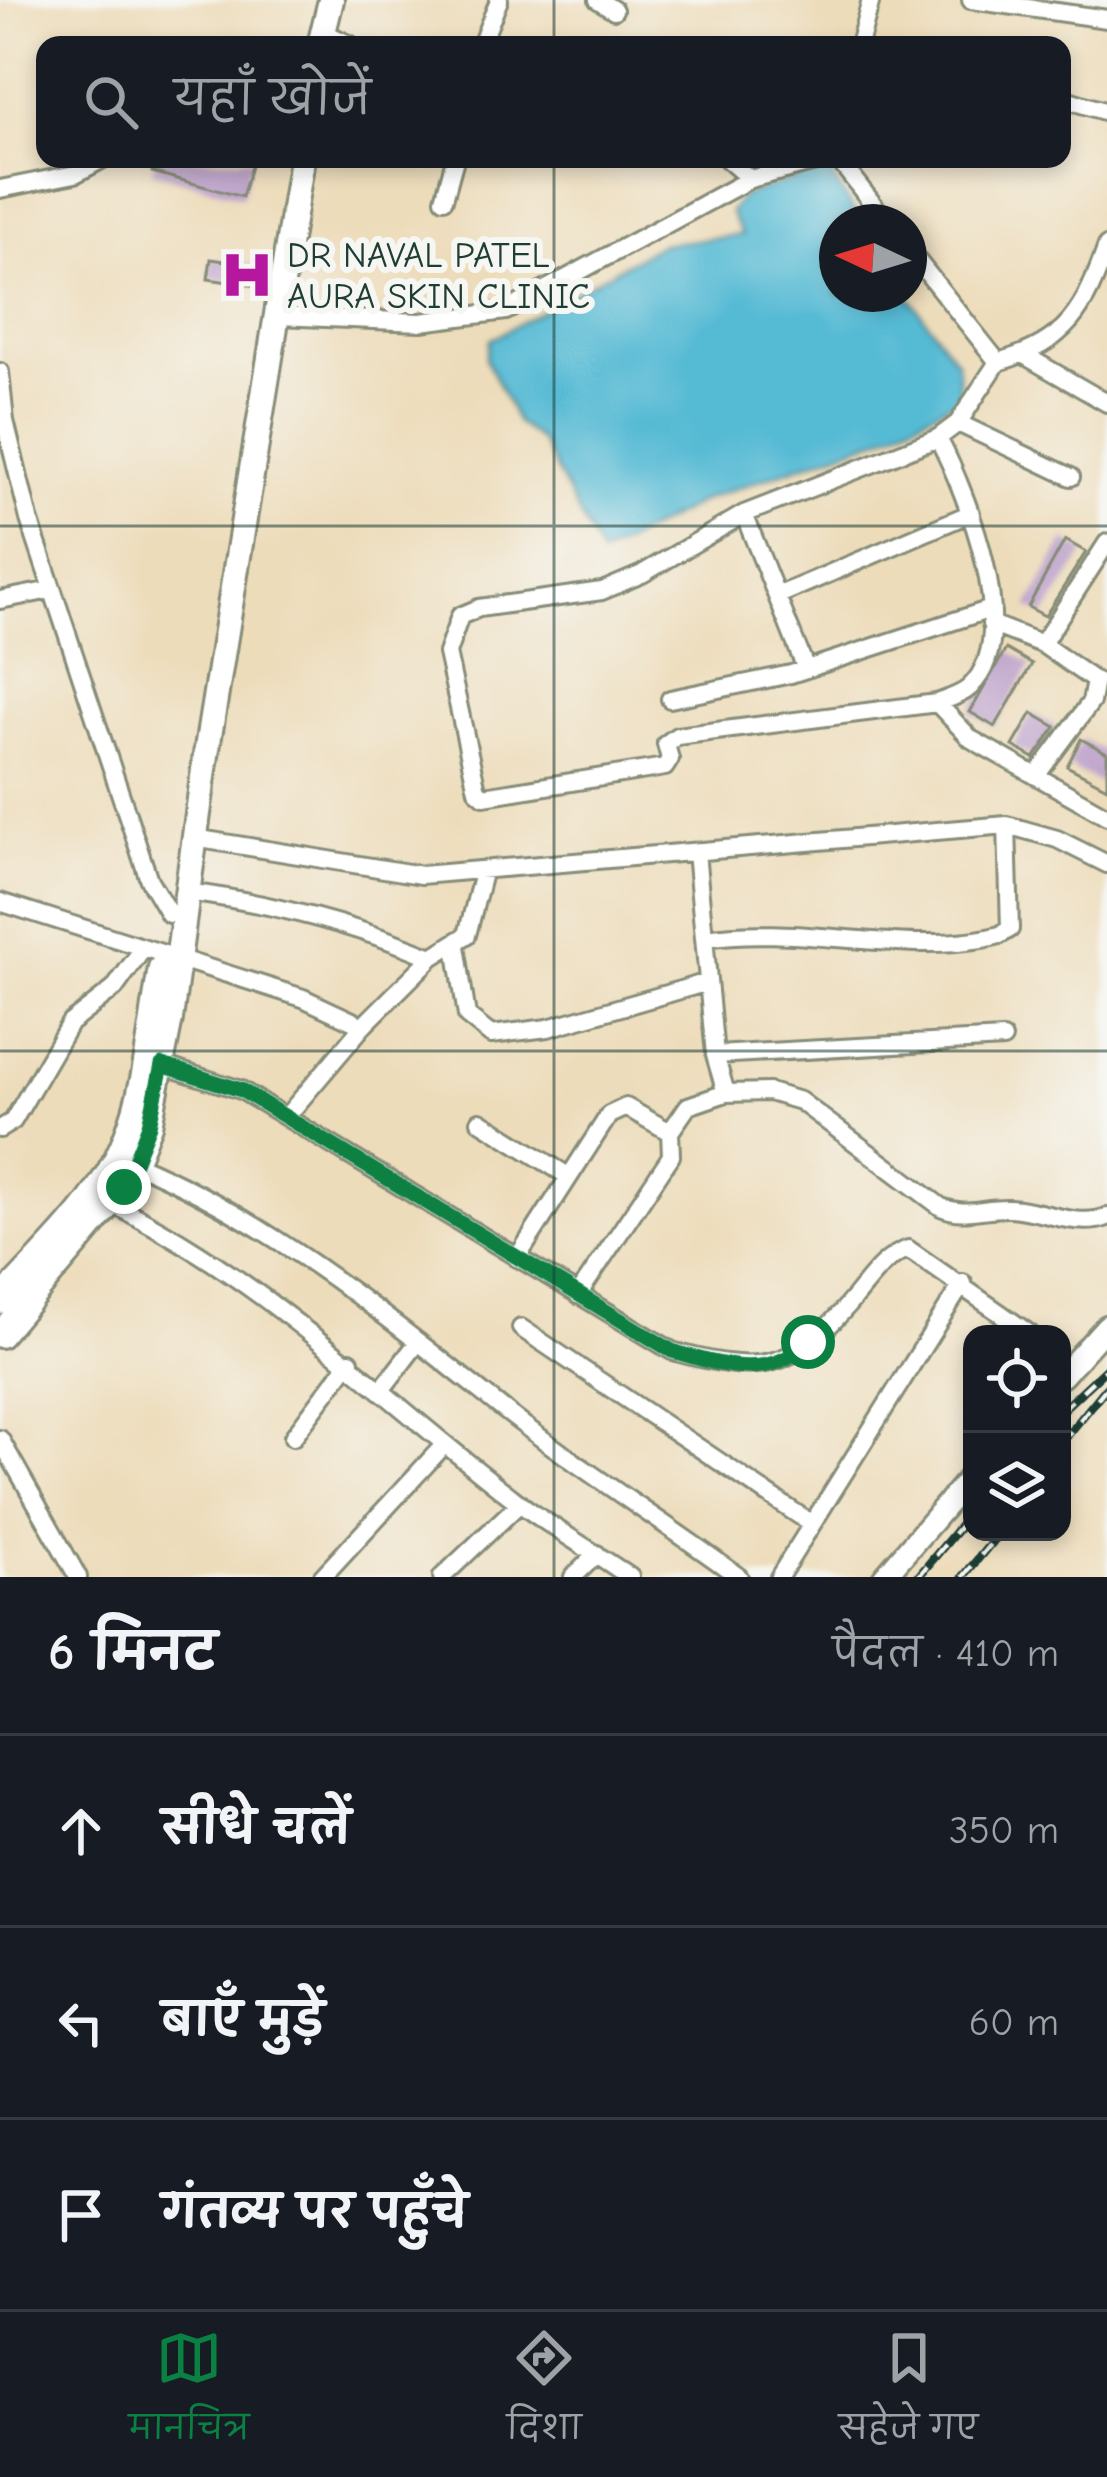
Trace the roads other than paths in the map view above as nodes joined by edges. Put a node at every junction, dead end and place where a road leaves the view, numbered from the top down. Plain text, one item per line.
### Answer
1 (318, 0) edge
2 (331, 0) edge
3 (499, 0) edge
4 (871, 0) edge
5 (971, 0) edge
6 (1028, 5) edge
7 (1107, 19) edge
8 (317, 36) edge
9 (319, 36) edge
10 (485, 36) edge
11 (861, 36) edge
12 (1071, 101) edge
13 (1107, 112) edge
14 (87, 168) edge
15 (289, 168) edge
16 (301, 168) edge
17 (453, 168) edge
18 (738, 168) edge
19 (793, 168) edge
20 (845, 168) edge
21 (751, 179) junction
22 (0, 189) edge
23 (444, 199) dead end
24 (873, 204) edge
25 (1107, 246) edge
26 (927, 273) edge
27 (278, 316) junction
28 (1024, 355) junction
29 (998, 362) junction
30 (0, 372) edge
31 (1107, 403) edge
32 (2, 422) edge
33 (958, 423) junction
34 (938, 438) junction
35 (1071, 478) dead end
36 (971, 513) junction
37 (744, 514) junction
38 (1107, 543) edge
39 (51, 590) junction
40 (778, 595) junction
41 (0, 600) edge
42 (991, 617) junction
43 (1042, 644) junction
44 (806, 668) junction
45 (670, 699) dead end
46 (937, 703) junction
47 (1036, 776) junction
48 (1107, 816) edge
49 (1007, 825) junction
50 (194, 838) junction
51 (696, 852) junction
52 (1107, 864) edge
53 (483, 873) junction
54 (186, 892) junction
55 (0, 902) edge
56 (169, 914) junction
57 (706, 938) junction
58 (456, 946) junction
59 (160, 956) junction
60 (432, 957) junction
61 (708, 982) junction
62 (363, 1026) junction
63 (1003, 1039) dead end
64 (716, 1055) junction
65 (162, 1065) junction
66 (726, 1093) junction
67 (286, 1117) junction
68 (480, 1120) dead end
69 (0, 1129) edge
70 (670, 1132) junction
71 (136, 1164) junction
72 (568, 1176) junction
73 (102, 1199) junction
74 (1107, 1217) edge
75 (517, 1258) junction
76 (963, 1283) junction
77 (578, 1295) junction
78 (0, 1301) edge
79 (1018, 1325) edge
80 (1107, 1326) edge
81 (521, 1328) dead end
82 (0, 1335) edge
83 (418, 1342) junction
84 (350, 1361) junction
85 (1071, 1361) edge
86 (382, 1389) junction
87 (293, 1437) dead end
88 (0, 1439) edge
89 (446, 1444) junction
90 (963, 1485) edge
91 (520, 1503) junction
92 (812, 1524) junction
93 (597, 1553) junction
94 (78, 1577) edge
95 (322, 1577) edge
96 (442, 1577) edge
97 (573, 1577) edge
98 (630, 1577) edge
99 (739, 1577) edge
100 (779, 1577) edge
101 (884, 1577) edge

1 - 8 main road
2 - 9 main road
3 - 10 street
4 - 11 street
5 - 6 street
6 - 7 street
12 - 13 street
14 - 22 street
15 - 56 main road
16 - 27 main road
17 - 23 street
18 - 21 street
19 - 21 street
20 - 24 street
21 - 27 street
25 - 28 street
26 - 29 street
27 - 50 main road
28 - 29 street
28 - 31 street
29 - 33 street
30 - 32 street
32 - 39 street
33 - 34 street
33 - 35 street
34 - 36 street
34 - 37 street
36 - 40 street
36 - 42 street
37 - 40 street
37 - 46 street
38 - 43 street
39 - 41 street
39 - 56 street
40 - 44 street
42 - 43 street
42 - 44 street
42 - 46 street
43 - 47 street
44 - 45 street
46 - 47 street
47 - 48 street
49 - 51 street
49 - 52 street
49 - 57 street
50 - 53 street
50 - 54 main road
51 - 53 street
51 - 57 street
53 - 58 street
54 - 59 main road
54 - 60 street
55 - 59 street
56 - 59 main road
57 - 61 street
58 - 60 street
58 - 61 street
59 - 62 street
59 - 65 main road
59 - 69 street
59 - 73 main road
60 - 62 street
61 - 64 street
62 - 67 street
63 - 64 street
64 - 66 street
65 - 67 street
65 - 71 main road
66 - 70 street
66 - 74 street
67 - 75 street
68 - 72 street
70 - 72 street
70 - 77 street
71 - 73 main road
71 - 83 street
72 - 75 street
73 - 78 main road
73 - 82 main road
73 - 84 street
75 - 77 street
76 - 77 street
76 - 79 street
76 - 92 street
80 - 85 street
81 - 92 street
83 - 86 street
83 - 99 street
84 - 86 street
84 - 87 street
86 - 89 street
88 - 94 street
89 - 91 street
89 - 95 street
90 - 101 street
91 - 93 street
91 - 96 street
92 - 100 street
93 - 97 street
93 - 98 street

